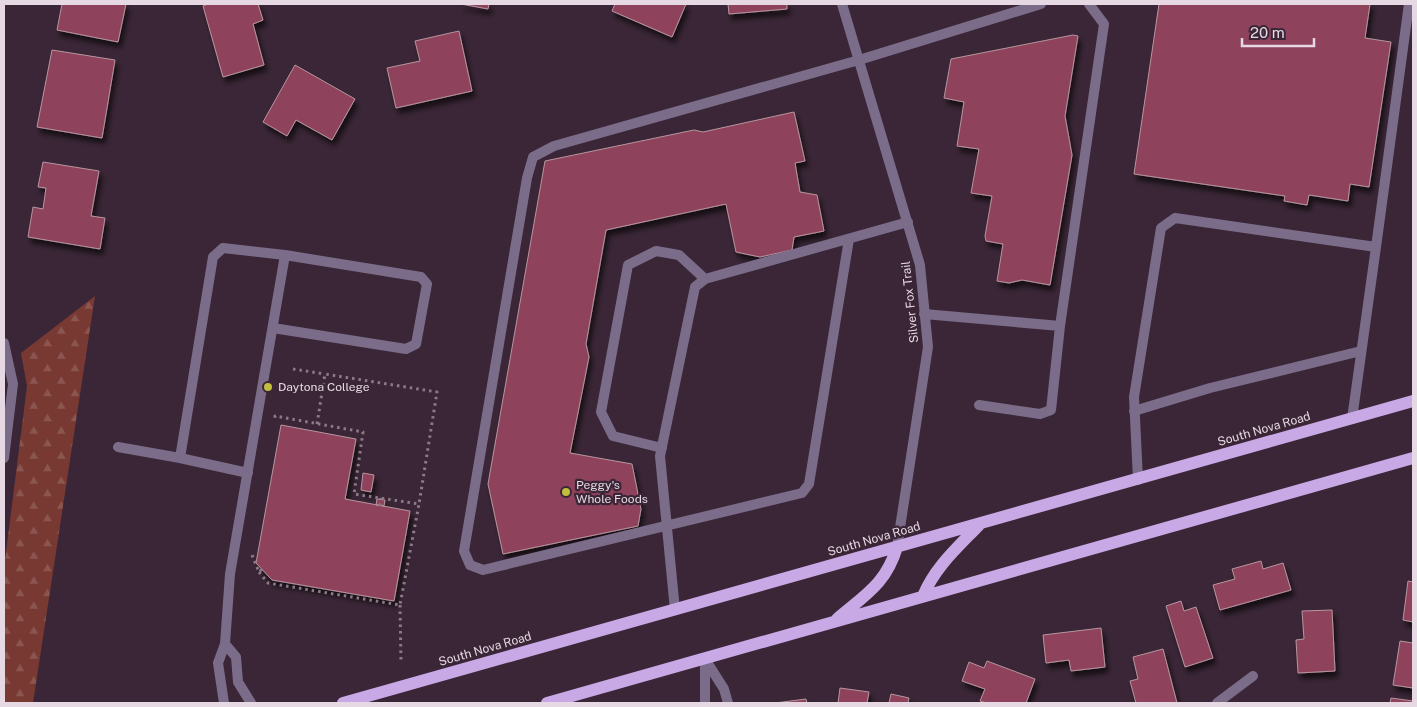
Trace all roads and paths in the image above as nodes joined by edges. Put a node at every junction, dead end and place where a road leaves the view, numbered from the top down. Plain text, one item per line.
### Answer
1 (842, 4) edge
2 (1041, 4) edge
3 (1089, 4) edge
4 (1409, 4) edge
5 (859, 60) junction
6 (908, 222) junction
7 (849, 239) junction
8 (1376, 247) junction
9 (286, 255) junction
10 (705, 280) junction
11 (924, 314) junction
12 (1060, 326) junction
13 (273, 328) junction
14 (4, 343) edge
15 (1361, 351) junction
16 (293, 369) dead end
17 (325, 374) junction
18 (1413, 401) edge
19 (979, 405) dead end
20 (1134, 411) junction
21 (1352, 419) junction
22 (317, 424) junction
23 (274, 426) dead end
24 (118, 447) dead end
25 (662, 448) junction
26 (4, 458) edge
27 (180, 458) junction
28 (1413, 458) edge
29 (248, 473) junction
30 (1138, 480) junction
31 (381, 498) junction
32 (419, 504) junction
33 (380, 506) dead end
34 (981, 524) junction
35 (666, 527) junction
36 (897, 547) junction
37 (253, 548) dead end
38 (924, 596) junction
39 (400, 605) junction
40 (675, 610) junction
41 (833, 622) junction
42 (225, 644) junction
43 (705, 659) junction
44 (401, 662) dead end
45 (1253, 676) dead end
46 (224, 703) edge
47 (251, 703) edge
48 (343, 703) edge
49 (547, 703) edge
50 (705, 703) edge
51 (728, 703) edge
52 (1217, 703) edge

1 - 5 street, Silver Fox Trail
2 - 5 street
3 - 12 street
4 - 8 street
5 - 6 street, Silver Fox Trail
5 - 35 street
6 - 7 street
6 - 11 street, Silver Fox Trail
7 - 10 street
7 - 35 street
8 - 15 street
8 - 20 street
9 - 13 street
9 - 13 street
9 - 27 street
10 - 25 street
10 - 25 street
11 - 12 street
11 - 36 street, Silver Fox Trail
12 - 19 street
13 - 29 street
14 - 26 street
15 - 20 street
15 - 21 street
16 - 17 path
17 - 22 path
17 - 32 path
18 - 21 main road, South Nova Road
20 - 30 street
21 - 30 main road, South Nova Road
22 - 23 path
22 - 31 path
24 - 27 street
25 - 35 street
27 - 29 street
28 - 38 main road
29 - 42 street
30 - 34 main road, South Nova Road
31 - 32 path
31 - 33 path
32 - 39 path
34 - 36 main road, South Nova Road
34 - 38 main road
35 - 40 street
36 - 40 main road, South Nova Road
36 - 41 main road
37 - 39 path
38 - 41 main road
39 - 44 path
40 - 48 main road, South Nova Road
41 - 43 main road
42 - 46 street
42 - 47 street
43 - 49 main road
43 - 50 street
43 - 51 street
45 - 52 street

